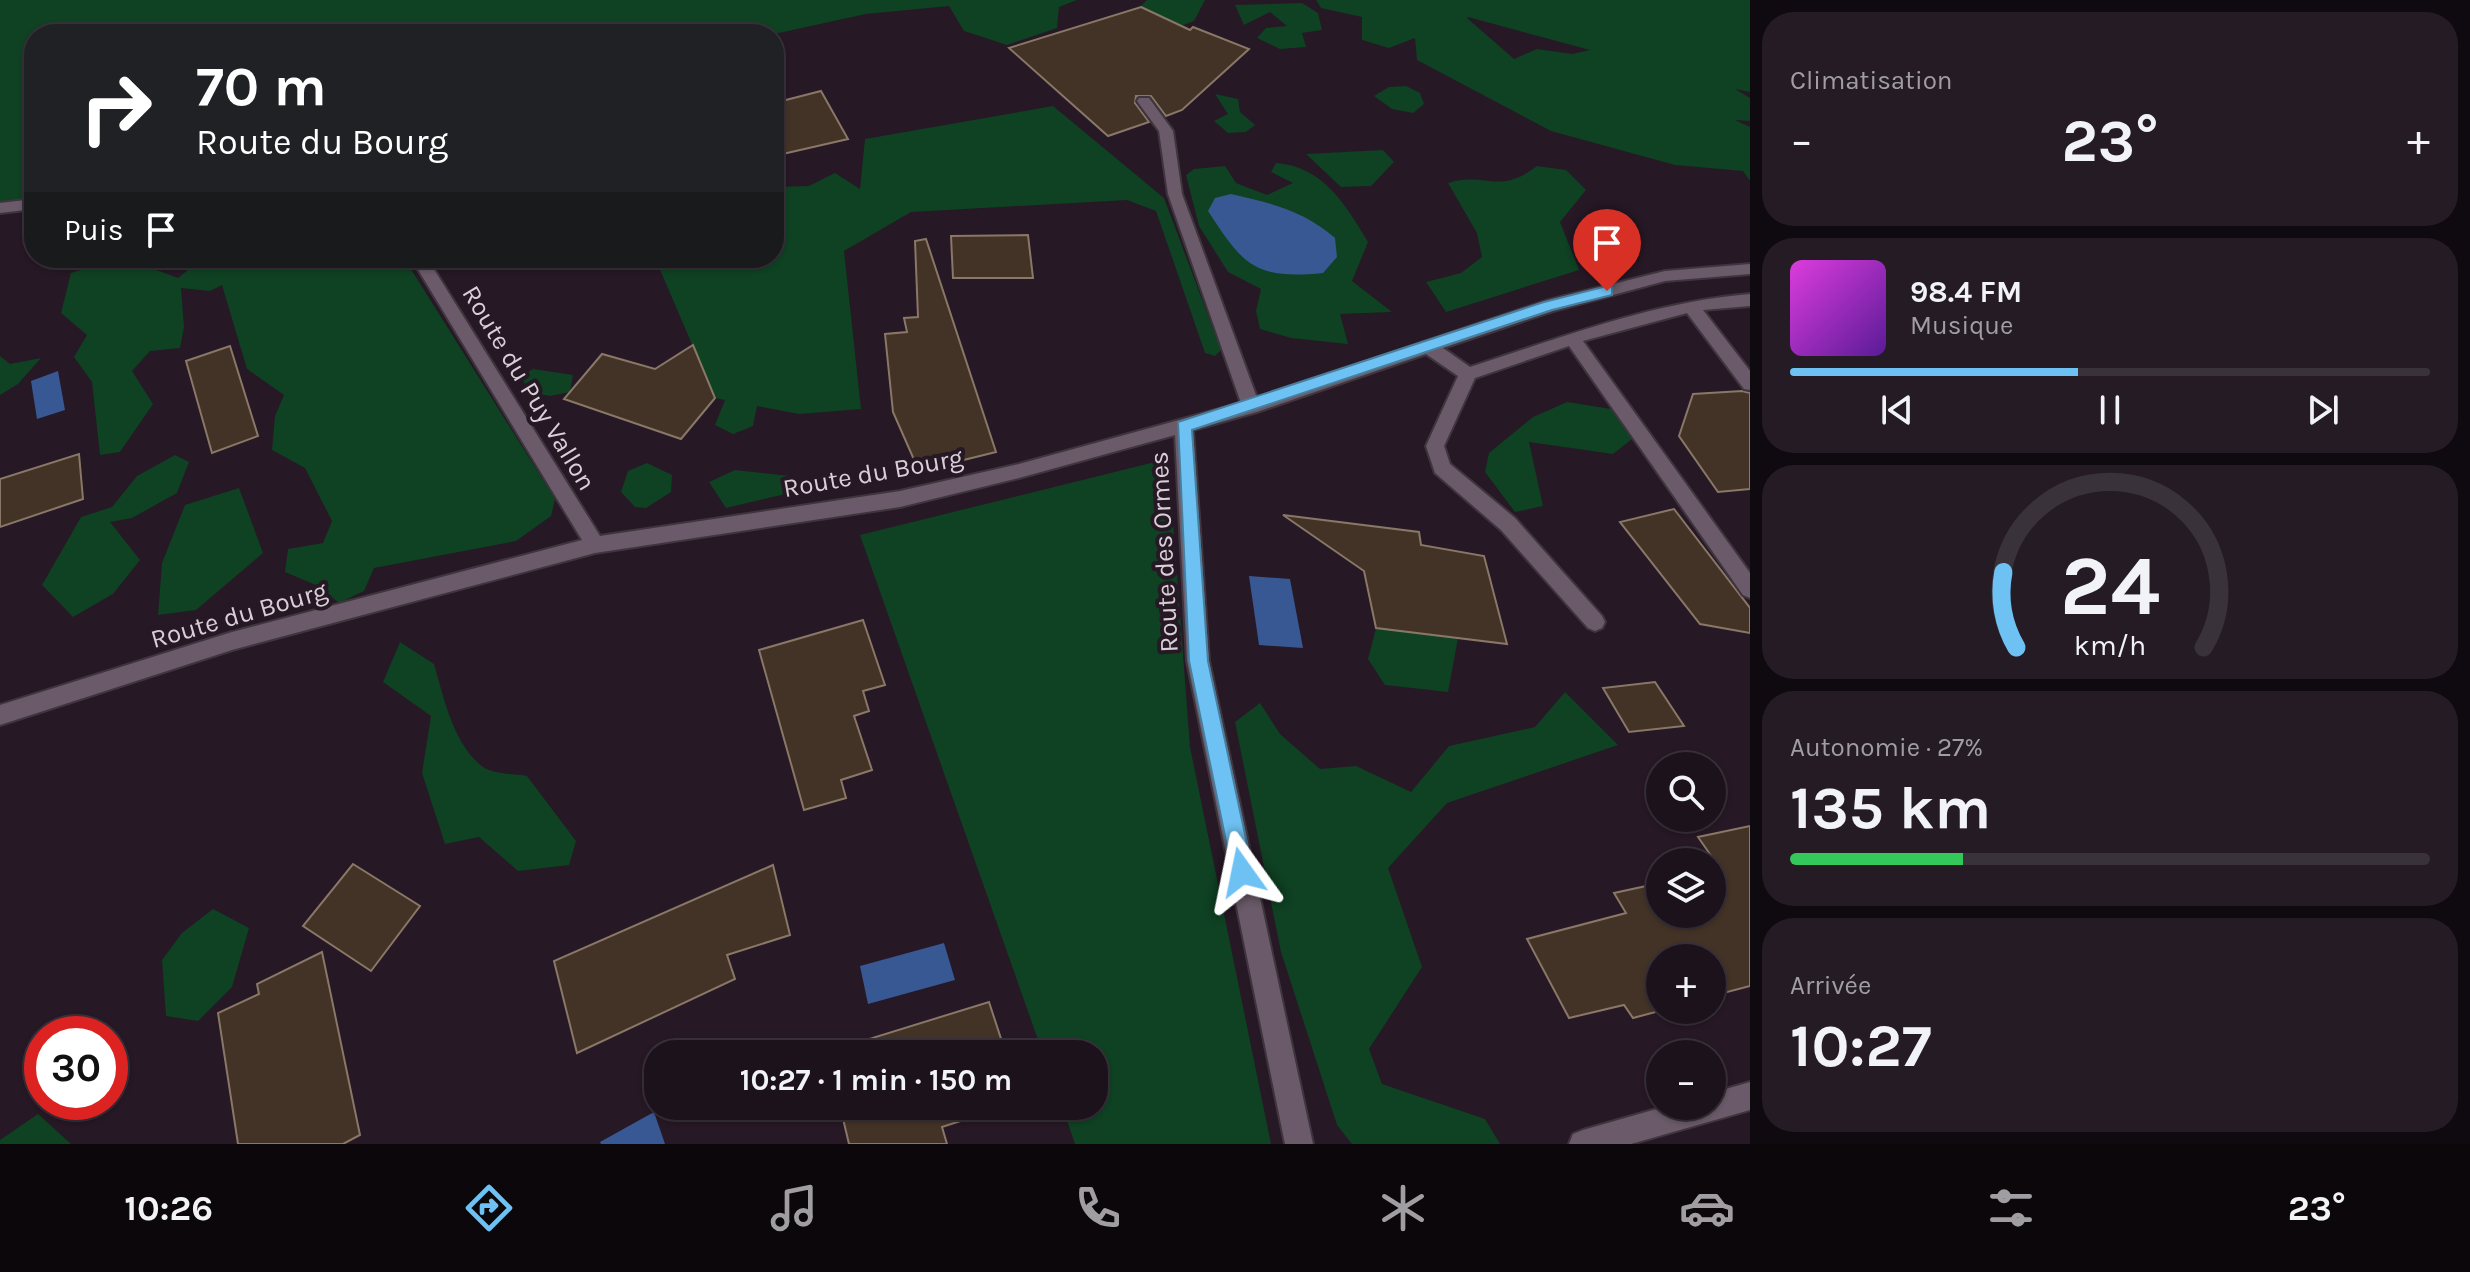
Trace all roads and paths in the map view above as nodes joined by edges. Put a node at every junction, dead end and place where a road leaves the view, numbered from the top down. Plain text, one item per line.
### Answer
1 (1144, 101) dead end
2 (24, 205) edge
3 (0, 208) edge
4 (425, 268) edge
5 (1750, 269) edge
6 (1750, 300) edge
7 (1691, 306) junction
8 (1574, 341) junction
9 (1427, 346) junction
10 (1468, 374) junction
11 (1750, 384) edge
12 (1251, 407) junction
13 (1184, 427) junction
14 (595, 545) junction
15 (1750, 589) edge
16 (1595, 622) dead end
17 (0, 715) edge
18 (1750, 1096) edge
19 (1299, 1144) edge
20 (1583, 1144) edge

1 - 12 street
2 - 3 street
4 - 14 street, Route du Puy Vallon
5 - 9 street, Route du Bourg
6 - 7 street
7 - 8 street
7 - 11 street
8 - 10 street
8 - 15 street
9 - 10 street
9 - 12 street, Route du Bourg
10 - 16 street
12 - 13 street, Route du Bourg
13 - 14 street, Route du Bourg
13 - 19 street, Route des Ormes
14 - 17 street, Route du Bourg
18 - 20 street

